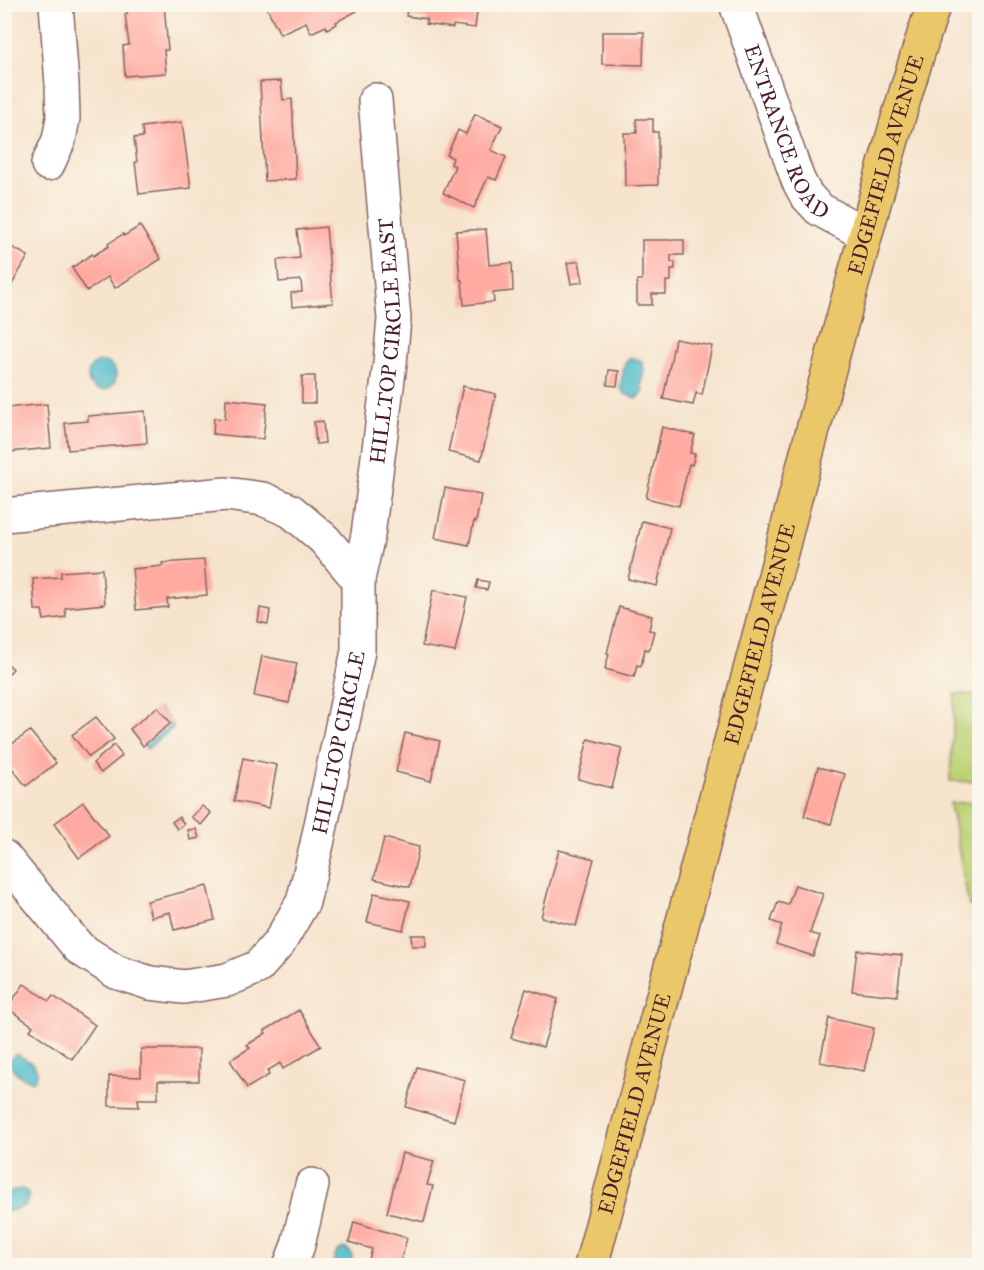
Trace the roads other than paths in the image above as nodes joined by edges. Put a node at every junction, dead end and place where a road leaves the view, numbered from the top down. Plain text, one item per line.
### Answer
1 (56, 4) edge
2 (736, 4) edge
3 (934, 4) edge
4 (375, 100) dead end
5 (48, 164) dead end
6 (865, 234) junction
7 (4, 514) edge
8 (358, 579) junction
9 (4, 857) edge
10 (312, 1185) dead end
11 (290, 1266) edge
12 (591, 1266) edge

1 - 5 street
2 - 6 street, ENTRANCE ROAD
3 - 6 main road, EDGEFIELD AVENUE
4 - 8 street, HILLTOP CIRCLE EAST
6 - 12 main road, EDGEFIELD AVENUE
7 - 8 street
8 - 9 street, HILLTOP CIRCLE
10 - 11 street

